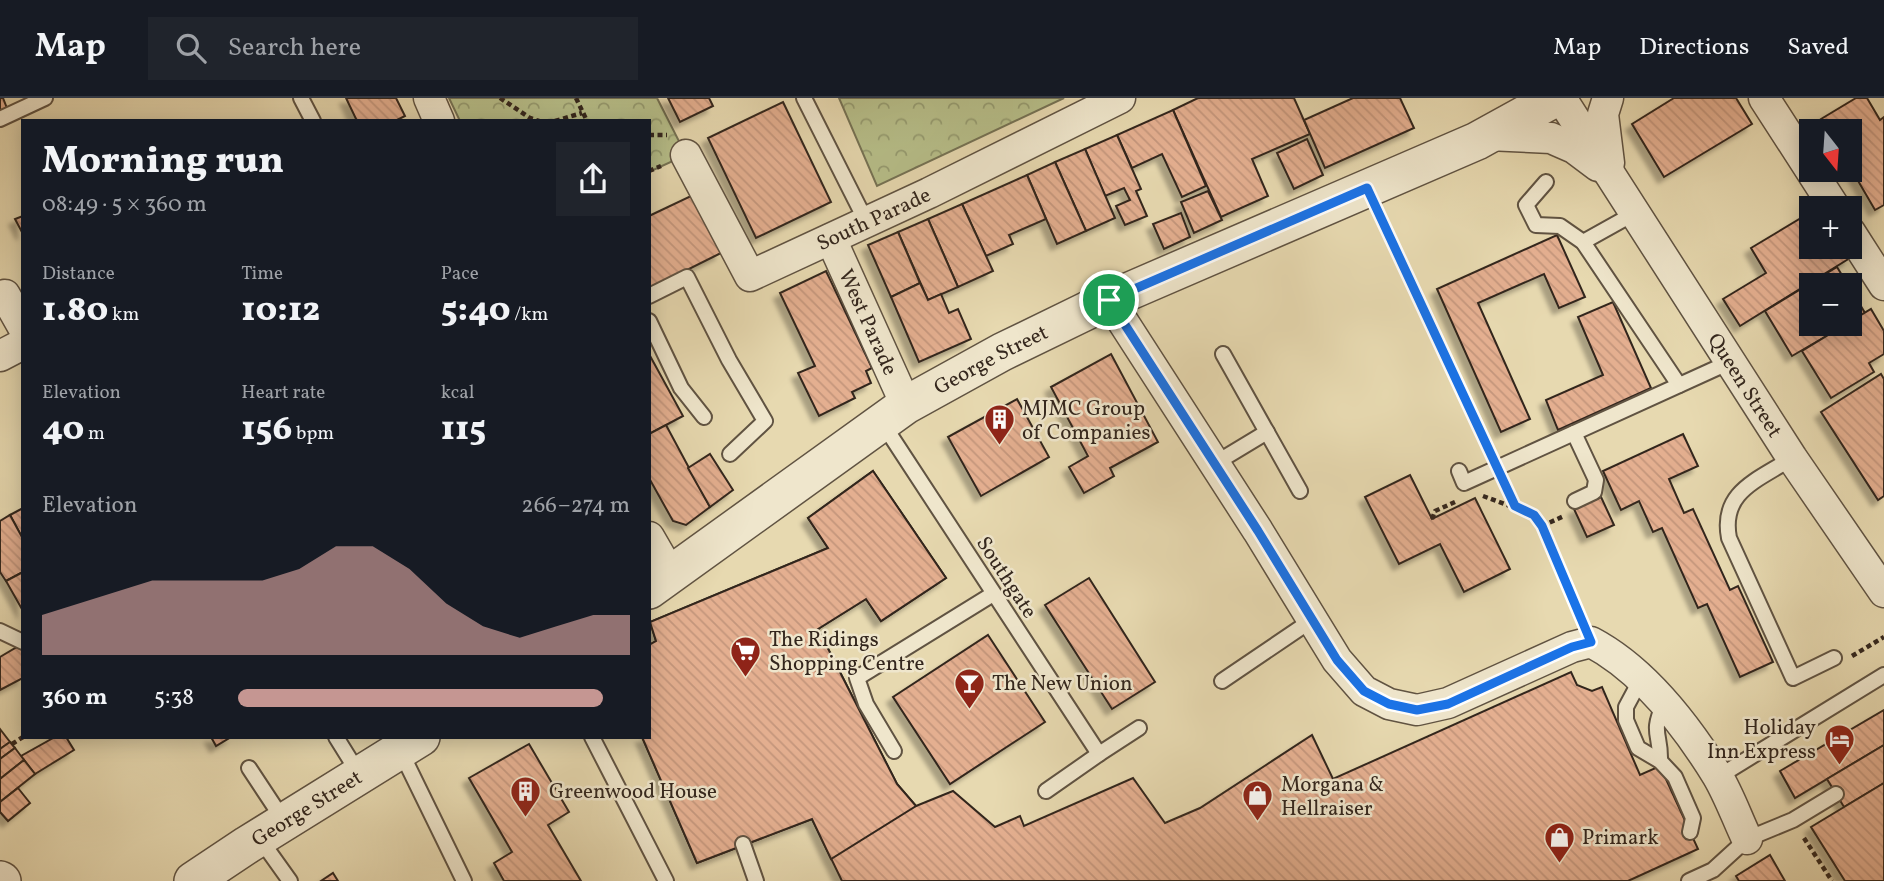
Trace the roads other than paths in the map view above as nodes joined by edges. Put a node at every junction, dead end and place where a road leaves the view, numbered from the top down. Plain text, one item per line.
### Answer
1 (45, 98) edge
2 (302, 98) edge
3 (429, 98) edge
4 (804, 98) edge
5 (1121, 98) edge
6 (1555, 98) edge
7 (1562, 98) edge
8 (1608, 98) edge
9 (1764, 98) edge
10 (0, 119) edge
11 (312, 119) edge
12 (438, 119) edge
13 (1488, 135) junction
14 (680, 145) road end
15 (1612, 177) junction
16 (1546, 182) dead end
17 (1827, 196) edge
18 (1635, 213) junction
19 (866, 221) junction
20 (831, 239) junction
21 (1583, 242) junction
22 (1862, 251) edge
23 (1884, 285) edge
24 (3, 290) edge
25 (651, 295) edge
26 (1109, 300) junction
27 (21, 323) edge
28 (651, 325) edge
29 (21, 345) edge
30 (1223, 354) dead end
31 (0, 356) edge
32 (1730, 362) junction
33 (1679, 385) junction
34 (894, 414) junction
35 (704, 417) dead end
36 (1267, 432) junction
37 (1574, 433) junction
38 (730, 454) dead end
39 (1792, 458) junction
40 (1214, 464) junction
41 (1459, 471) dead end
42 (1300, 491) dead end
43 (1576, 501) dead end
44 (651, 545) edge
45 (660, 582) edge
46 (1884, 592) edge
47 (993, 594) junction
48 (1312, 620) junction
49 (0, 631) edge
50 (21, 638) edge
51 (1834, 658) road end
52 (1884, 675) edge
53 (1641, 679) junction
54 (1222, 681) dead end
55 (1664, 704) junction
56 (1139, 728) dead end
57 (337, 739) edge
58 (593, 739) edge
59 (411, 743) edge
60 (894, 751) dead end
61 (1099, 754) junction
62 (1660, 761) junction
63 (249, 768) dead end
64 (359, 775) junction
65 (1718, 777) junction
66 (1046, 791) dead end
67 (1836, 794) dead end
68 (272, 830) junction
69 (1690, 832) dead end
70 (1747, 839) junction
71 (743, 844) dead end
72 (193, 881) edge
73 (289, 881) edge
74 (464, 881) edge
75 (666, 881) edge
76 (756, 881) edge
77 (1689, 881) edge

1 - 10 lane
2 - 11 lane
3 - 12 street
4 - 19 lane
5 - 19 street, South Parade
6 - 13 street, George Street
7 - 15 street, Queen Street
8 - 15 street, Queen Street
9 - 17 street
13 - 15 street, Queen Street
13 - 26 street, George Street
14 - 20 street, South Parade
15 - 18 street, Queen Street
16 - 21 lane
18 - 21 lane
18 - 32 street, Queen Street
19 - 20 street, South Parade
20 - 34 street, West Parade
21 - 33 lane
22 - 23 street
24 - 27 street
25 - 38 lane
26 - 34 street, George Street
26 - 40 street
28 - 35 lane
29 - 31 street
30 - 36 lane
32 - 33 lane
32 - 39 street, Queen Street
33 - 37 lane
34 - 45 street, George Street
34 - 47 lane, Southgate
36 - 40 lane
36 - 42 lane
37 - 41 lane
37 - 43 lane
39 - 46 street, Queen Street
39 - 51 lane
40 - 48 street
44 - 45 street
47 - 60 lane
47 - 61 lane, Southgate
48 - 53 street
48 - 54 lane
49 - 50 lane
52 - 65 lane
53 - 55 street
53 - 62 lane
55 - 62 lane
55 - 65 street
56 - 61 lane
57 - 64 lane
58 - 75 lane
59 - 64 street, George Street
59 - 74 lane
61 - 66 lane
62 - 69 lane
63 - 68 lane
64 - 68 street, George Street
65 - 70 street
67 - 70 lane
68 - 72 street, George Street
68 - 73 lane
70 - 77 lane
71 - 76 lane

